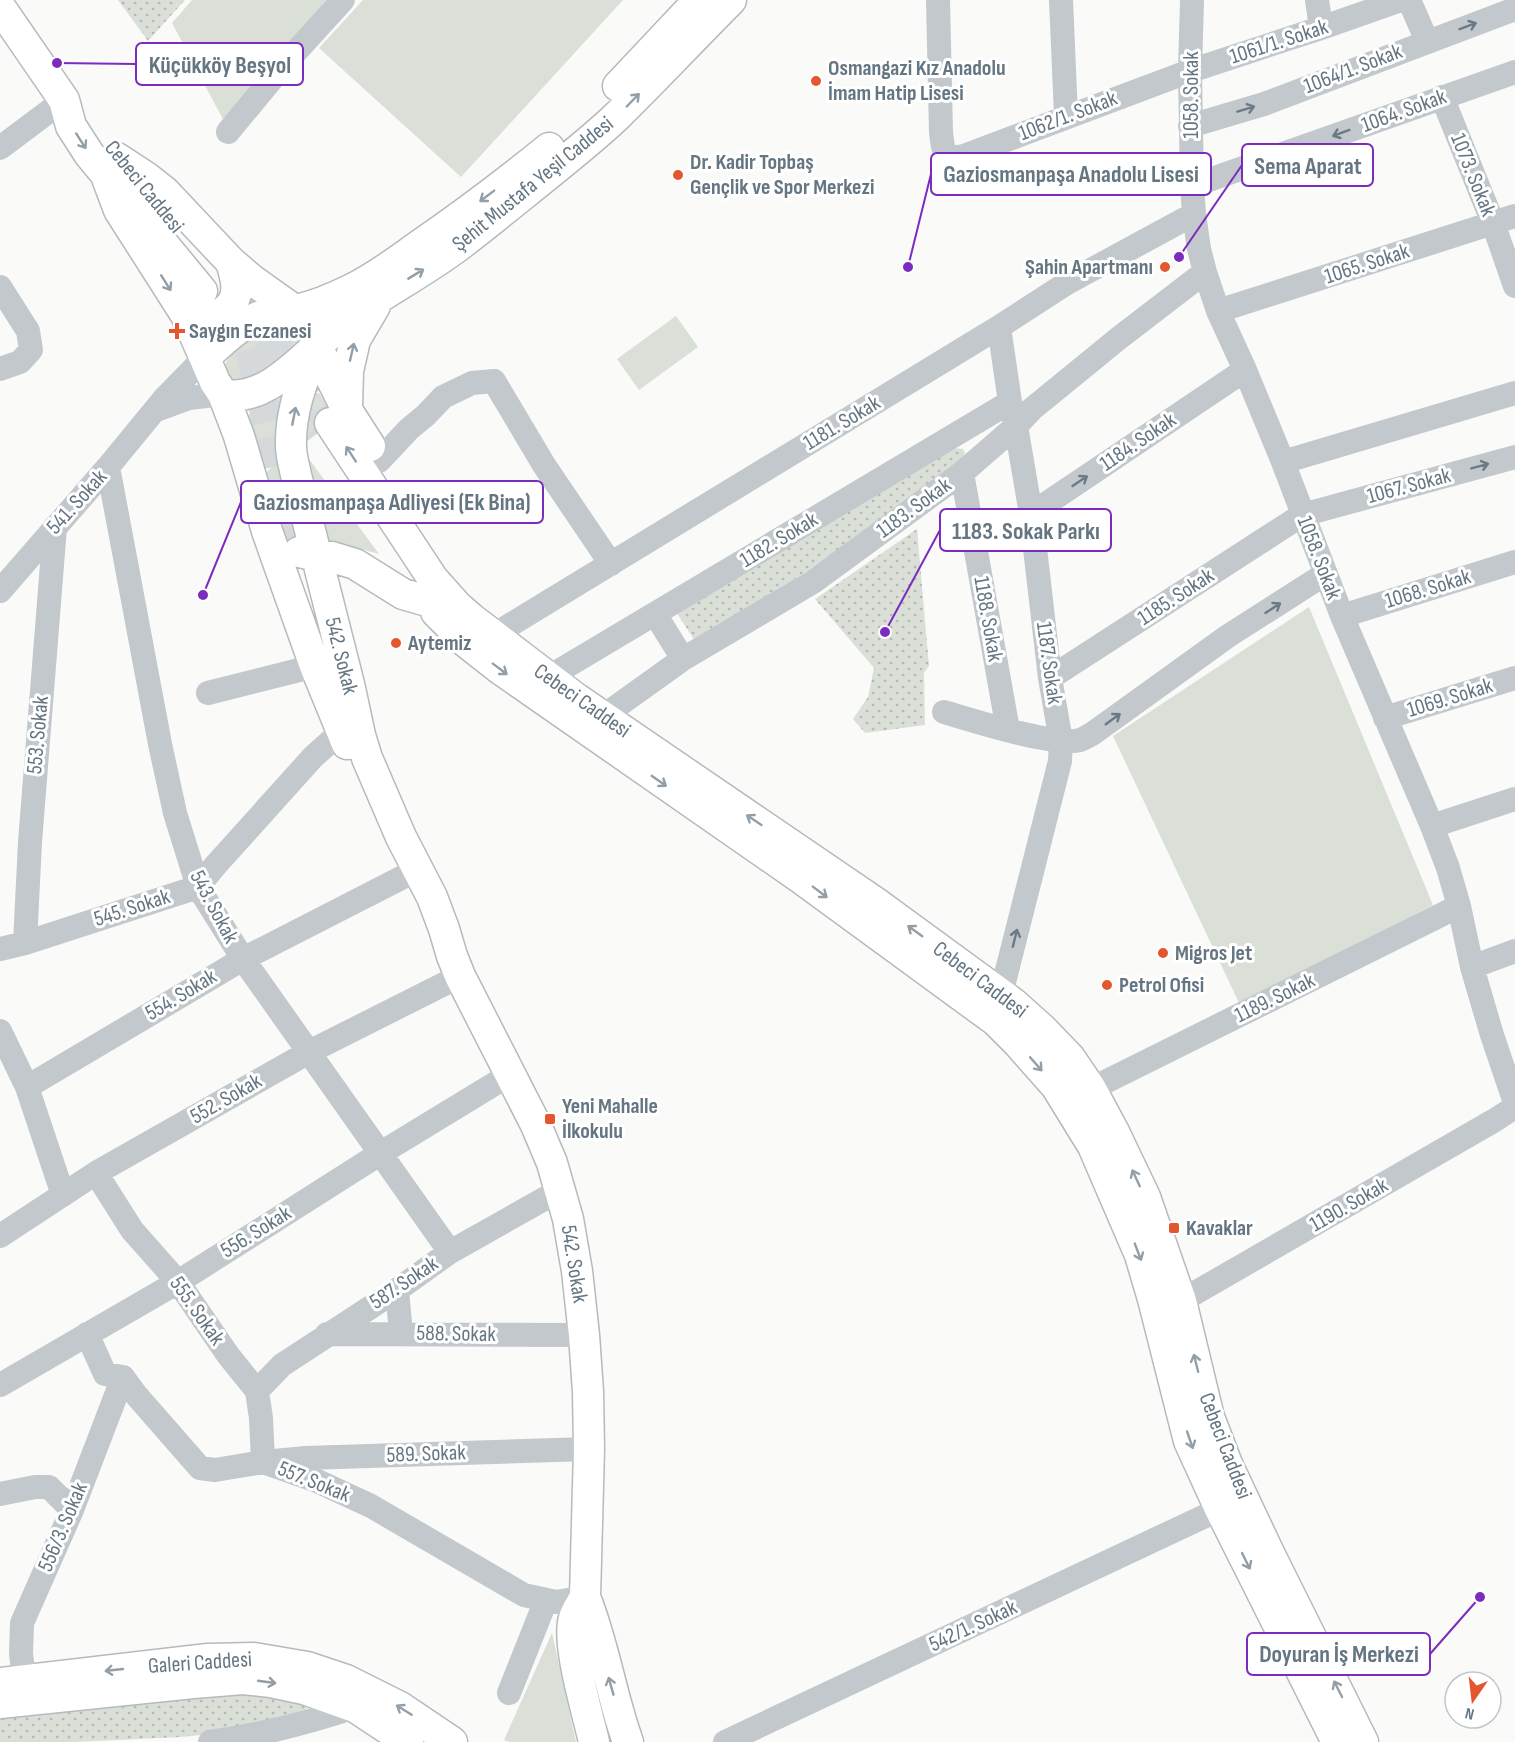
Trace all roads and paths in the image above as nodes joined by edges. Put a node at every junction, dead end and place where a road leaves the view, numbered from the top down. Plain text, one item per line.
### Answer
1 (343, 0) edge
2 (699, 0) edge
3 (731, 0) edge
4 (938, 0) edge
5 (1061, 0) edge
6 (1192, 0) edge
7 (1317, 0) edge
8 (1401, 0) edge
9 (1409, 0) edge
10 (1515, 9) edge
11 (3, 19) edge
12 (1321, 28) junction
13 (1427, 41) junction
14 (1190, 71) junction
15 (1515, 72) edge
16 (1442, 97) junction
17 (64, 100) junction
18 (1066, 116) junction
19 (1190, 126) junction
20 (228, 132) dead end
21 (0, 148) edge
22 (112, 168) junction
23 (1192, 186) junction
24 (1194, 214) junction
25 (1504, 220) edge
26 (1205, 272) junction
27 (1515, 286) edge
28 (0, 287) edge
29 (382, 296) junction
30 (206, 306) junction
31 (294, 310) junction
32 (1218, 311) junction
33 (999, 327) junction
34 (318, 346) junction
35 (0, 369) edge
36 (1245, 370) junction
37 (1515, 393) edge
38 (223, 394) junction
39 (168, 402) junction
40 (1010, 402) junction
41 (330, 423) junction
42 (1016, 426) junction
43 (239, 436) junction
44 (1515, 457) edge
45 (379, 461) junction
46 (1282, 462) junction
47 (108, 468) junction
48 (962, 473) junction
49 (1031, 514) junction
50 (1302, 515) junction
51 (55, 527) junction
52 (267, 531) junction
53 (308, 562) junction
54 (1515, 562) edge
55 (611, 564) junction
56 (370, 574) junction
57 (1325, 574) junction
58 (0, 591) edge
59 (427, 601) junction
60 (327, 602) junction
61 (655, 614) junction
62 (1342, 616) junction
63 (482, 628) junction
64 (683, 659) junction
65 (315, 666) junction
66 (547, 678) junction
67 (1050, 678) junction
68 (1515, 678) edge
69 (208, 693) dead end
70 (944, 712) dead end
71 (602, 717) junction
72 (1385, 718) junction
73 (1008, 730) junction
74 (342, 731) junction
75 (1060, 741) junction
76 (1515, 800) edge
77 (1432, 826) junction
78 (403, 877) junction
79 (198, 887) junction
80 (1459, 906) junction
81 (25, 943) junction
82 (0, 950) edge
83 (1515, 951) edge
84 (243, 959) junction
85 (456, 966) junction
86 (1473, 967) junction
87 (1003, 1006) junction
88 (0, 1031) edge
89 (309, 1052) junction
90 (509, 1076) junction
91 (27, 1087) junction
92 (1091, 1089) junction
93 (1515, 1105) edge
94 (381, 1153) junction
95 (96, 1173) junction
96 (560, 1190) junction
97 (63, 1195) junction
98 (0, 1236) edge
99 (450, 1252) junction
100 (178, 1282) junction
101 (397, 1290) junction
102 (1181, 1301) junction
103 (87, 1334) junction
104 (327, 1334) junction
105 (401, 1334) junction
106 (584, 1335) junction
107 (123, 1377) junction
108 (0, 1384) edge
109 (257, 1391) junction
110 (589, 1449) junction
111 (263, 1462) junction
112 (0, 1494) edge
113 (1232, 1503) junction
114 (72, 1510) junction
115 (585, 1597) junction
116 (546, 1600) junction
117 (12, 1681) edge
118 (509, 1693) dead end
119 (0, 1703) edge
120 (355, 1707) junction
121 (210, 1742) edge
122 (408, 1742) edge
123 (452, 1742) edge
124 (594, 1742) edge
125 (628, 1742) edge
126 (725, 1742) edge
127 (1337, 1742) edge
128 (1363, 1742) edge

1 - 20 street
2 -> 31 main road, Şehit Mustafa Yeşil Caddesi
29 -> 3 main road, Şehit Mustafa Yeşil Caddesi
4 - 18 street, 1062/1. Sokak
5 - 18 street
6 - 14 street, 1058. Sokak
7 - 12 street
8 - 12 street, 1061/1. Sokak
9 - 13 street
13 -> 10 street, 1064/1. Sokak
11 - 17 main road, Cebeci Caddesi
12 - 14 street, 1061/1. Sokak
19 -> 13 street, 1064/1. Sokak
14 - 18 street, 1062/1. Sokak
14 - 19 street, 1058. Sokak
15 - 16 street, 1064. Sokak
16 -> 23 street, 1064. Sokak
16 - 25 street, 1073. Sokak
17 - 21 street
17 - 22 main road, Cebeci Caddesi
19 - 23 street, 1058. Sokak
22 - 30 main road, Cebeci Caddesi
22 -> 30 main road
23 - 24 street, 1058. Sokak
24 - 26 street, 1058. Sokak
24 - 33 street, 1181. Sokak
25 - 27 street, 1073. Sokak
25 - 32 street, 1065. Sokak
26 - 32 street, 1058. Sokak
26 - 42 street, 1183. Sokak
28 - 35 street
29 - 34 main road, Şehit Mustafa Yeşil Caddesi
41 -> 29 main road
30 - 31 main road
30 - 31 main road, Şehit Mustafa Yeşil Caddesi
30 - 38 main road, 542. Sokak
30 - 39 street, 541. Sokak
31 - 34 main road
32 - 36 street, 1058. Sokak
33 - 40 street, 1187. Sokak
33 - 55 street, 1181. Sokak
34 - 38 main road, Şehit Mustafa Yeşil Caddesi
34 - 41 main road
53 -> 34 main road, 542. Sokak
36 - 46 street, 1058. Sokak
49 -> 36 street, 1184. Sokak
37 - 46 street
38 - 39 street
38 - 43 main road, 542. Sokak
39 - 43 street
39 - 47 street, 541. Sokak
40 - 42 street, 1187. Sokak
40 - 61 street, 1182. Sokak
41 - 45 main road
41 - 59 main road, Cebeci Caddesi
63 -> 41 main road, Cebeci Caddesi
42 - 48 street, 1183. Sokak
42 - 49 street, 1187. Sokak
43 - 52 main road, 542. Sokak
50 -> 44 street, 1067. Sokak
45 - 55 street
45 - 63 main road
46 - 50 street, 1058. Sokak
47 - 51 street, 541. Sokak
47 - 79 street, 543. Sokak
48 - 64 street, 1183. Sokak
48 - 73 street, 1188. Sokak
49 - 67 street, 1187. Sokak
50 - 57 street, 1058. Sokak
50 - 67 street, 1185. Sokak
51 - 58 street, 541. Sokak
51 - 81 street, 553. Sokak
52 - 53 main road
52 - 65 main road, 542. Sokak
53 - 56 main road
53 - 60 main road, 542. Sokak
53 - 74 main road
54 - 62 street, 1068. Sokak
55 - 63 street, 1181. Sokak
56 - 59 main road
56 - 60 main road
57 - 62 street, 1058. Sokak
75 -> 57 street
59 -> 87 main road, Cebeci Caddesi
60 - 85 main road, 542. Sokak
61 - 64 street
61 - 66 street, 1182. Sokak
62 - 72 street, 1058. Sokak
63 - 66 main road, Cebeci Caddesi
64 - 71 street, 1183. Sokak
65 - 69 street
65 - 74 main road, 542. Sokak
66 - 71 main road, Cebeci Caddesi
67 - 75 street, 1187. Sokak
68 - 72 street, 1069. Sokak
70 - 73 street
87 -> 71 main road, Cebeci Caddesi
72 - 77 street, 1058. Sokak
73 - 75 street
74 - 78 main road, 542. Sokak
74 - 79 street, 545. Sokak
87 -> 75 street, 1187. Sokak
76 - 77 street
77 - 80 street, 1058. Sokak
78 - 84 street, 554. Sokak
78 - 85 main road, 542. Sokak
79 - 81 street, 545. Sokak
79 - 84 street, 543. Sokak
80 - 86 street, 1058. Sokak
80 - 92 street, 1189. Sokak
81 - 82 street, 545. Sokak
83 - 86 street
84 - 89 street, 543. Sokak
84 - 91 street, 554. Sokak
85 - 89 street, 552. Sokak
85 - 90 main road, 542. Sokak
86 - 93 street, 1058. Sokak
87 - 92 main road, Cebeci Caddesi
87 -> 113 main road, Cebeci Caddesi
88 - 91 street
89 - 94 street, 543. Sokak
89 - 95 street, 552. Sokak
90 - 94 street, 556. Sokak
90 - 96 main road, 542. Sokak
91 - 97 street
102 -> 92 main road, Cebeci Caddesi
93 - 102 street, 1190. Sokak
94 - 99 street, 543. Sokak
94 - 100 street, 556. Sokak
95 - 97 street, 552. Sokak
95 - 100 street, 555. Sokak
96 - 99 street, 587. Sokak
96 - 106 main road, 542. Sokak
97 - 98 street, 552. Sokak
99 - 101 street, 587. Sokak
100 - 103 street, 556. Sokak
100 - 109 street, 555. Sokak
101 - 104 street, 587. Sokak
101 - 105 street
113 -> 102 main road, Cebeci Caddesi
103 - 107 street, 557. Sokak
103 - 108 street, 556. Sokak
104 - 105 street, 588. Sokak
104 - 109 street, 587. Sokak
105 - 106 street, 588. Sokak
106 - 110 main road, 542. Sokak
107 - 111 street, 557. Sokak
107 - 114 street, 556/3. Sokak
109 - 111 street
110 - 111 street, 589. Sokak
110 - 115 main road, 542. Sokak
111 - 116 street, 557. Sokak
112 - 114 street
113 - 126 street, 542/1. Sokak
113 -> 127 main road, Cebeci Caddesi
128 -> 113 main road, Cebeci Caddesi
114 - 117 street, 556/3. Sokak
115 - 116 street, 557. Sokak
115 - 124 main road
125 -> 115 main road
116 - 118 street
123 -> 117 main road, Galeri Caddesi
119 -> 120 main road, Galeri Caddesi
120 - 121 street
120 - 122 main road, Galeri Caddesi

